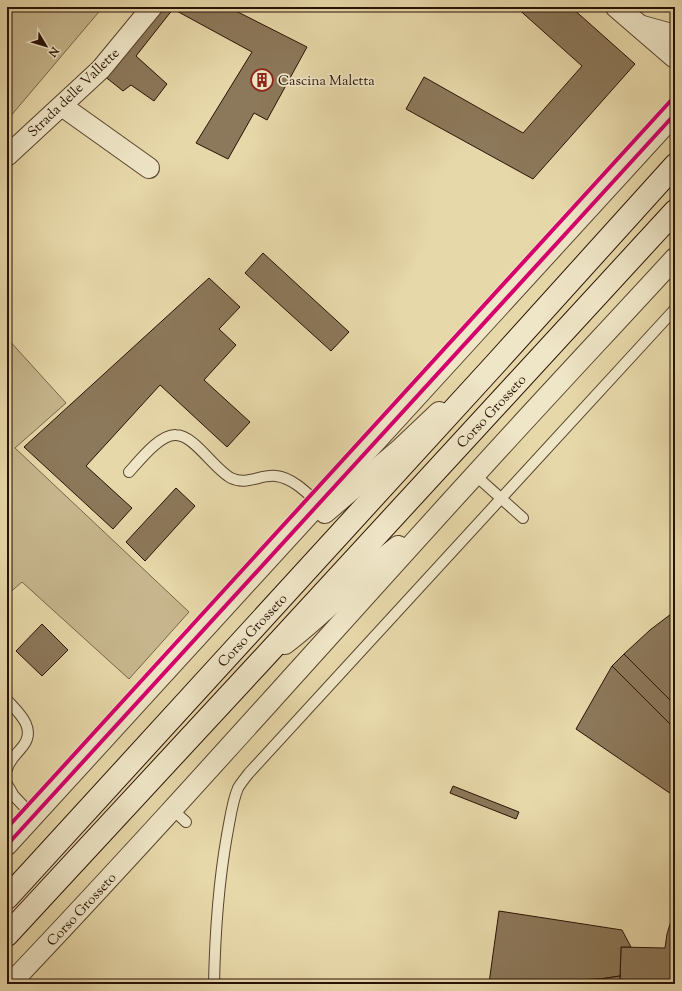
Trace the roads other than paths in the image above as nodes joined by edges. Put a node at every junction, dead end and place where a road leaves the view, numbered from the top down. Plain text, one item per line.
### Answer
1 (152, 7) edge
2 (617, 7) edge
3 (639, 25) junction
4 (672, 32) edge
5 (675, 57) edge
6 (62, 106) junction
7 (675, 114) edge
8 (7, 156) edge
9 (675, 165) edge
10 (149, 168) dead end
11 (675, 211) edge
12 (675, 258) edge
13 (675, 309) edge
14 (498, 361) junction
15 (129, 472) dead end
16 (475, 475) junction
17 (502, 499) junction
18 (319, 504) junction
19 (440, 513) junction
20 (523, 518) dead end
21 (283, 544) junction
22 (259, 663) junction
23 (7, 700) edge
24 (7, 769) edge
25 (7, 784) edge
26 (33, 816) junction
27 (7, 845) edge
28 (7, 898) edge
29 (7, 935) edge
30 (10, 984) edge
31 (214, 984) edge

1 - 6 street, Strada delle Vallette
2 - 3 main road
3 - 4 street
3 - 5 main road
6 - 8 street, Strada delle Vallette
6 - 10 street
7 - 18 street, Corso Grosseto
9 - 14 main road, Corso Grosseto
11 - 22 main road, Corso Grosseto
12 - 16 street, Corso Grosseto
13 - 17 lane
14 - 21 street, Corso Grosseto
14 - 28 main road, Corso Grosseto
15 - 18 lane
16 - 17 lane
16 - 19 street, Corso Grosseto
17 - 20 lane
17 - 31 lane
18 - 21 street, Corso Grosseto
19 - 22 street, Corso Grosseto
19 - 30 street, Corso Grosseto
21 - 26 street, Corso Grosseto
22 - 29 main road, Corso Grosseto
23 - 24 lane
25 - 26 lane
26 - 27 street, Corso Grosseto

